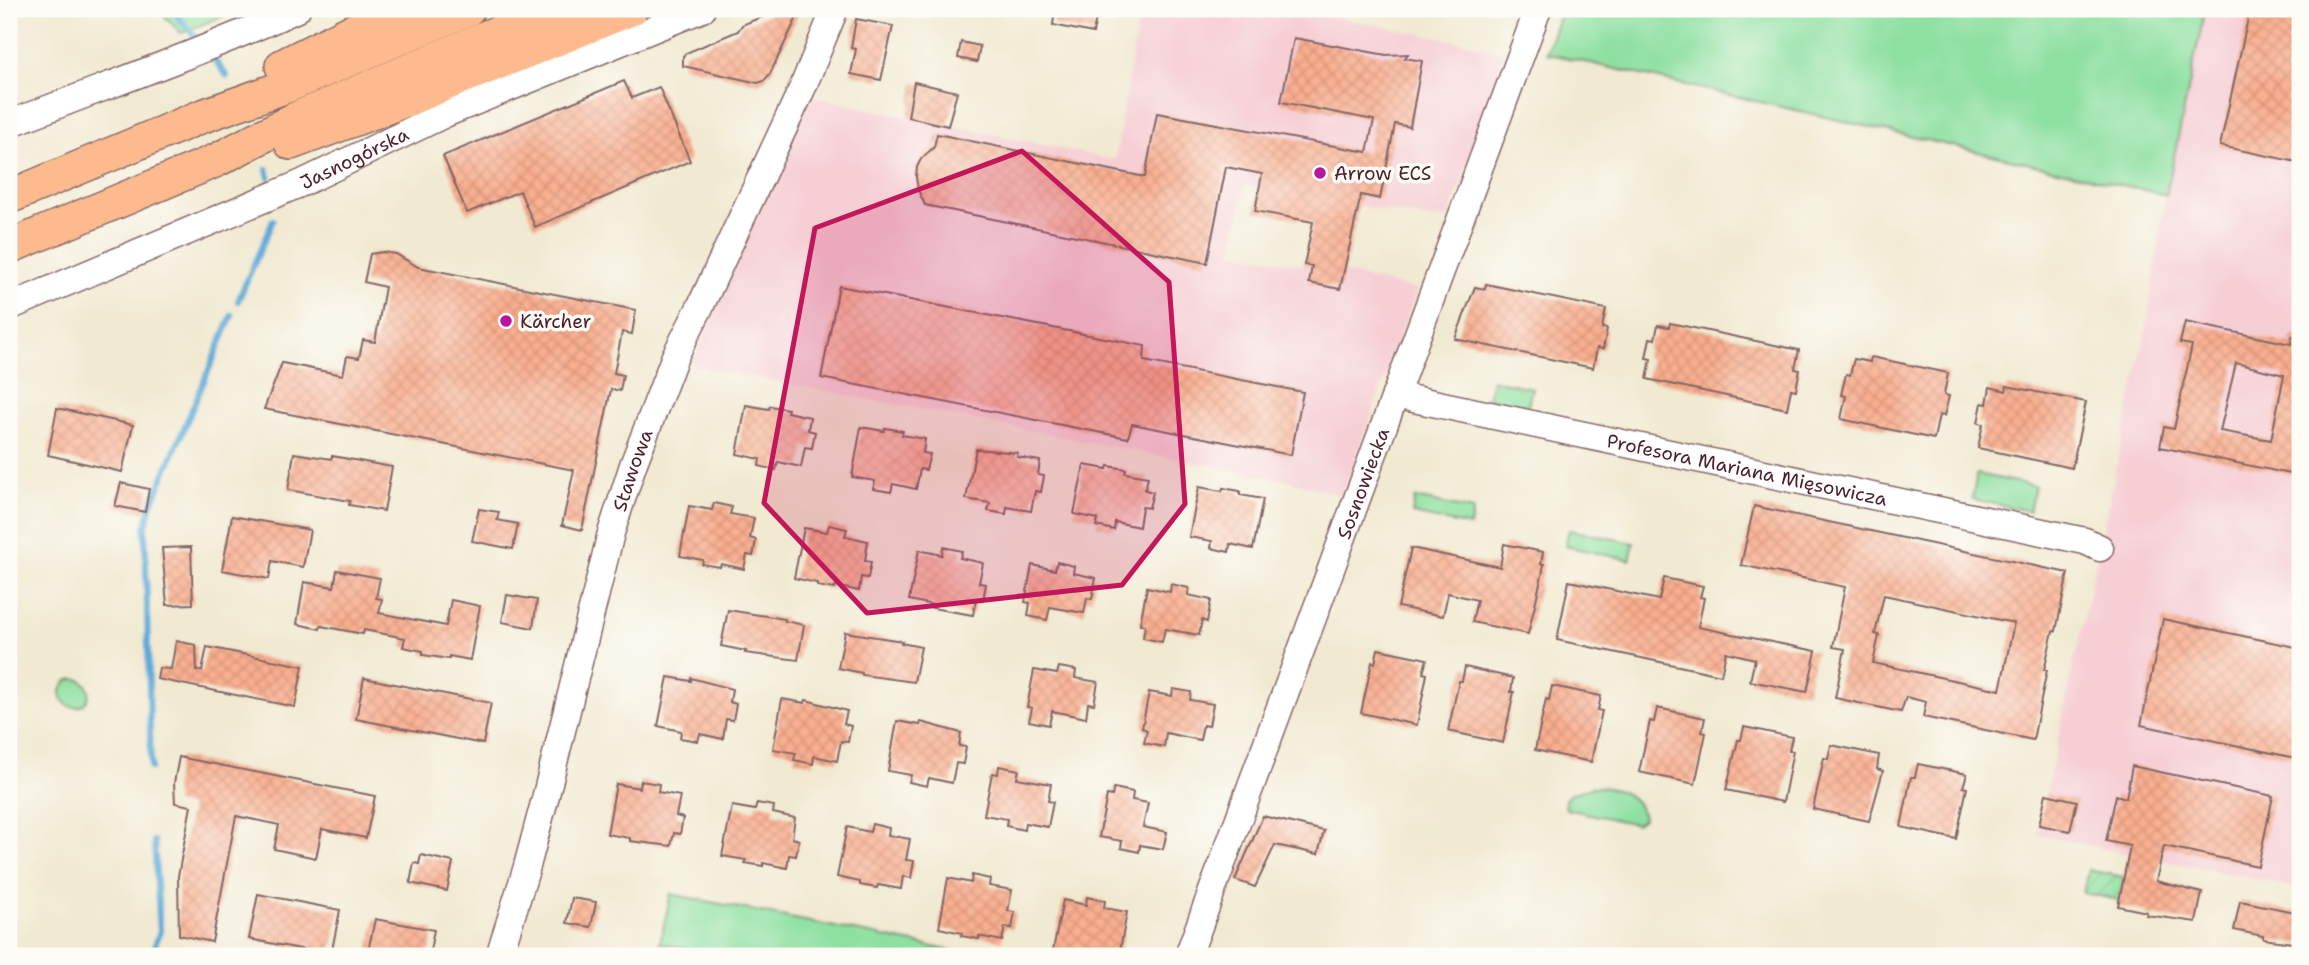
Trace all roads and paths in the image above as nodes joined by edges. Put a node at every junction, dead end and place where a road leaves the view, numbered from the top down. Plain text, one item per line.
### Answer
1 (297, 9) edge
2 (396, 9) edge
3 (468, 9) edge
4 (552, 9) edge
5 (631, 9) edge
6 (702, 9) edge
7 (835, 9) edge
8 (1538, 9) edge
9 (200, 117) junction
10 (9, 124) edge
11 (217, 160) junction
12 (9, 197) edge
13 (9, 247) edge
14 (9, 307) edge
15 (1395, 395) junction
16 (2100, 548) dead end
17 (499, 956) edge
18 (1188, 956) edge

1 - 10 street
2 - 9 main road
3 - 9 main road
4 - 11 main road
5 - 11 main road
6 - 14 street, Jasnogórska
7 - 17 street, Stawowa
8 - 15 street, Sosnowiecka
9 - 12 main road
11 - 13 main road
15 - 16 street, Profesora Mariana Mięsowicza
15 - 18 street, Sosnowiecka

